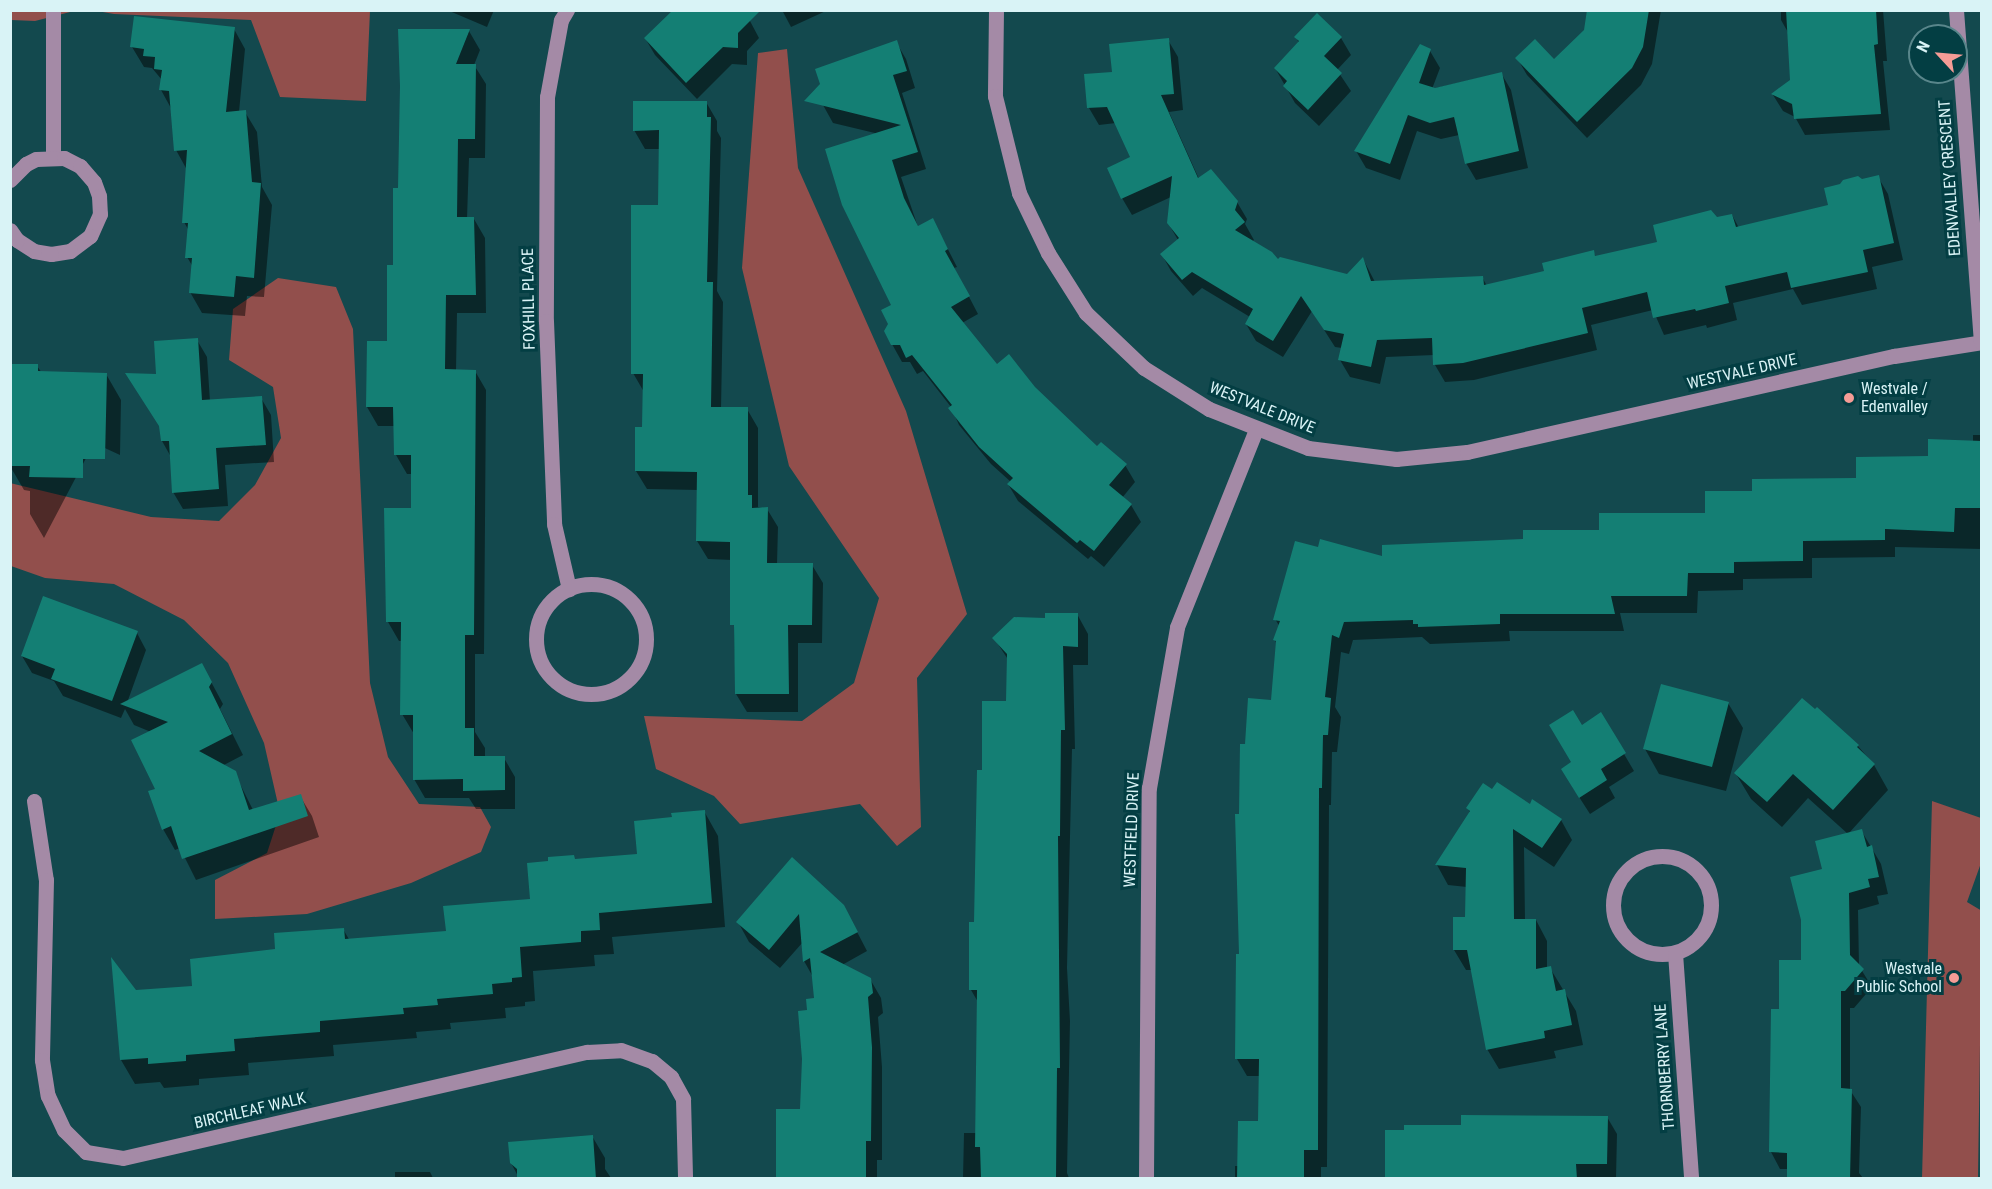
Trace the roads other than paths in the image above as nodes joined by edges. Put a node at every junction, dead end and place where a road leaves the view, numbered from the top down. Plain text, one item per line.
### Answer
1 (53, 10) edge
2 (567, 10) edge
3 (996, 10) edge
4 (1956, 10) edge
5 (53, 157) junction
6 (10, 180) edge
7 (10, 230) edge
8 (1981, 342) edge
9 (1256, 429) junction
10 (568, 589) junction
11 (33, 801) dead end
12 (1675, 953) junction
13 (685, 1179) edge
14 (1146, 1179) edge
15 (1691, 1179) edge

1 - 5 street
2 - 10 street, FOXHILL PLACE
3 - 9 street, WESTVALE DRIVE
4 - 8 street, EDENVALLEY CRESCENT
5 - 6 street
5 - 7 street
8 - 9 street, WESTVALE DRIVE
9 - 14 street, WESTFIELD DRIVE
10 - 10 street
11 - 13 street, BIRCHLEAF WALK
12 - 12 street
12 - 15 street, THORNBERRY LANE

